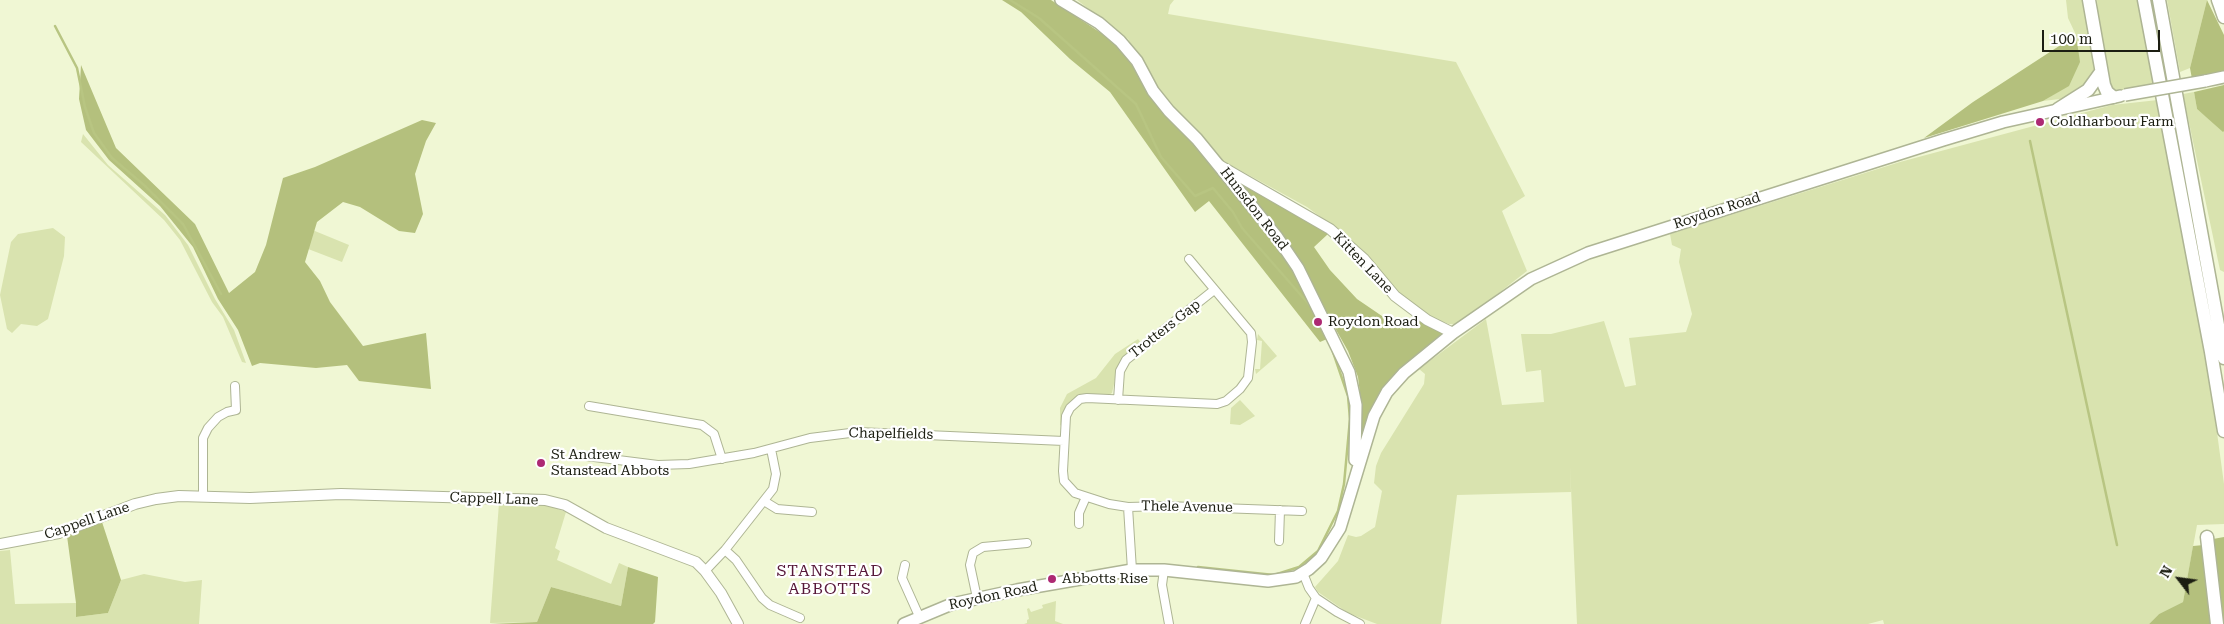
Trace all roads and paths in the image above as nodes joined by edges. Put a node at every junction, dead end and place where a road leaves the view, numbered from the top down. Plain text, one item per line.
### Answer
1 (1061, 0) edge
2 (2089, 0) edge
3 (2144, 0) edge
4 (2159, 0) edge
5 (2218, 0) edge
6 (2224, 17) edge
7 (2101, 72) junction
8 (2224, 77) edge
9 (2119, 96) junction
10 (2058, 109) junction
11 (1219, 165) junction
12 (1189, 259) dead end
13 (1214, 290) junction
14 (1453, 333) junction
15 (2224, 358) edge
16 (235, 386) dead end
17 (1118, 400) junction
18 (589, 406) dead end
19 (2224, 431) edge
20 (1064, 441) junction
21 (771, 449) junction
22 (578, 455) dead end
23 (722, 459) junction
24 (1357, 469) junction
25 (203, 495) junction
26 (1086, 497) junction
27 (764, 501) junction
28 (1128, 507) junction
29 (1280, 510) junction
30 (1302, 511) dead end
31 (812, 512) dead end
32 (1079, 524) dead end
33 (2207, 537) dead end
34 (1279, 541) dead end
35 (1027, 543) dead end
36 (0, 544) edge
37 (725, 550) junction
38 (905, 565) dead end
39 (705, 570) junction
40 (1132, 570) junction
41 (1164, 570) junction
42 (1303, 574) junction
43 (977, 598) junction
44 (1316, 598) junction
45 (919, 616) junction
46 (800, 618) dead end
47 (738, 624) edge
48 (904, 624) edge
49 (1169, 624) edge
50 (1305, 624) edge
51 (1360, 624) edge
52 (2217, 624) edge

1 - 11 main road, Hunsdon Road
2 - 7 highway
3 - 19 highway
4 - 15 highway
5 - 6 highway
7 - 9 highway
7 - 10 highway
8 - 9 main road, Roydon Road, bridge
9 - 10 main road, Roydon Road
10 - 14 main road, Roydon Road
11 - 14 street, Kitten Lane
11 - 24 main road, Hunsdon Road
12 - 13 street
13 - 17 street, Trotters Gap
13 - 17 street
14 - 24 main road, Roydon Road
16 - 25 street
17 - 20 street
18 - 23 street
20 - 21 street, Chapelfields
20 - 26 street
21 - 23 street, Chapelfields
21 - 27 street
22 - 23 street, Chapelfields
24 - 42 main road, Roydon Road
25 - 36 street, Cappell Lane
25 - 39 street, Cappell Lane
26 - 28 street
26 - 32 street
27 - 31 street
27 - 37 street
28 - 29 street, Thele Avenue
28 - 40 street, Thele Avenue
29 - 30 street, Thele Avenue
29 - 34 street
33 - 52 highway
35 - 43 street
37 - 39 street
37 - 46 street
38 - 45 street
39 - 47 street, Cappell Lane
40 - 41 main road, Roydon Road
40 - 43 main road, Roydon Road
41 - 42 main road, Roydon Road
41 - 49 street
42 - 44 street
43 - 45 main road, Roydon Road
44 - 50 street
44 - 51 street
45 - 48 main road, Roydon Road

